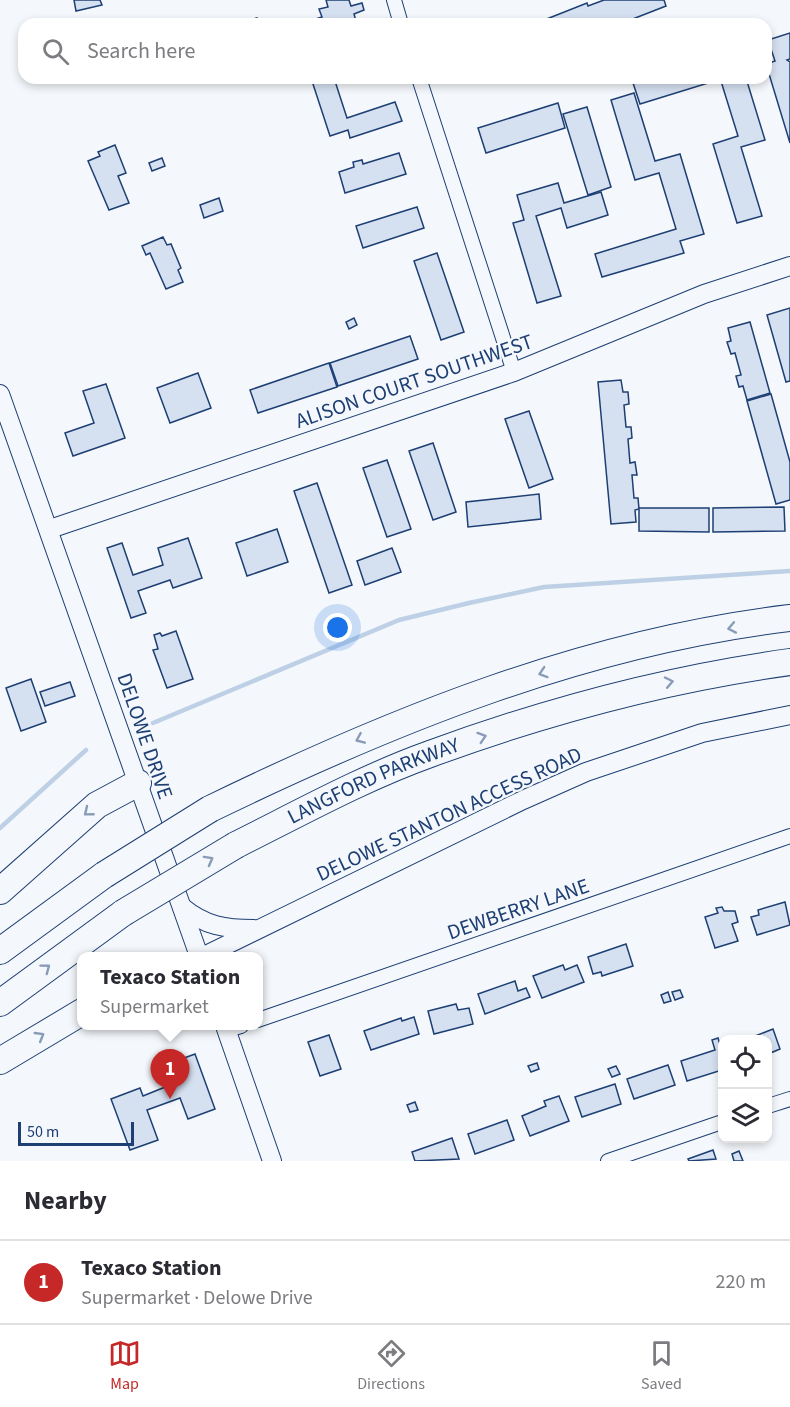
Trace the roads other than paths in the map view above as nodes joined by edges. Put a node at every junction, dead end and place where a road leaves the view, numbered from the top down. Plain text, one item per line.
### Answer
1 (394, 0) edge
2 (399, 18) edge
3 (421, 84) edge
4 (790, 266) edge
5 (514, 372) junction
6 (0, 394) edge
7 (50, 529) junction
8 (790, 618) edge
9 (790, 663) edge
10 (790, 714) edge
11 (138, 783) junction
12 (790, 836) edge
13 (0, 891) edge
14 (182, 907) junction
15 (259, 929) junction
16 (0, 951) edge
17 (197, 952) edge
18 (214, 952) edge
19 (0, 1003) edge
20 (77, 1014) edge
21 (263, 1018) edge
22 (232, 1030) edge
23 (0, 1061) edge
24 (790, 1099) edge
25 (772, 1105) edge
26 (718, 1124) edge
27 (640, 1156) edge
28 (272, 1161) edge
29 (608, 1161) edge

1 - 2 street
3 - 5 street
4 - 5 street, ALISON COURT SOUTHWEST
5 - 7 street, ALISON COURT SOUTHWEST
6 - 7 street, DELOWE DRIVE
7 - 11 street, DELOWE DRIVE
8 -> 16 highway, LANGFORD PARKWAY, bridge
19 -> 9 highway, LANGFORD PARKWAY, bridge
10 - 15 street, DELOWE STANTON ACCESS ROAD
11 -> 13 highway
11 - 14 street, DELOWE DRIVE
12 - 21 street, DEWBERRY LANE
14 - 15 street
14 - 17 street, DELOWE DRIVE
15 - 18 street, DELOWE STANTON ACCESS ROAD
23 -> 20 highway
22 - 28 street
24 - 25 street
26 - 27 street
27 - 29 street

